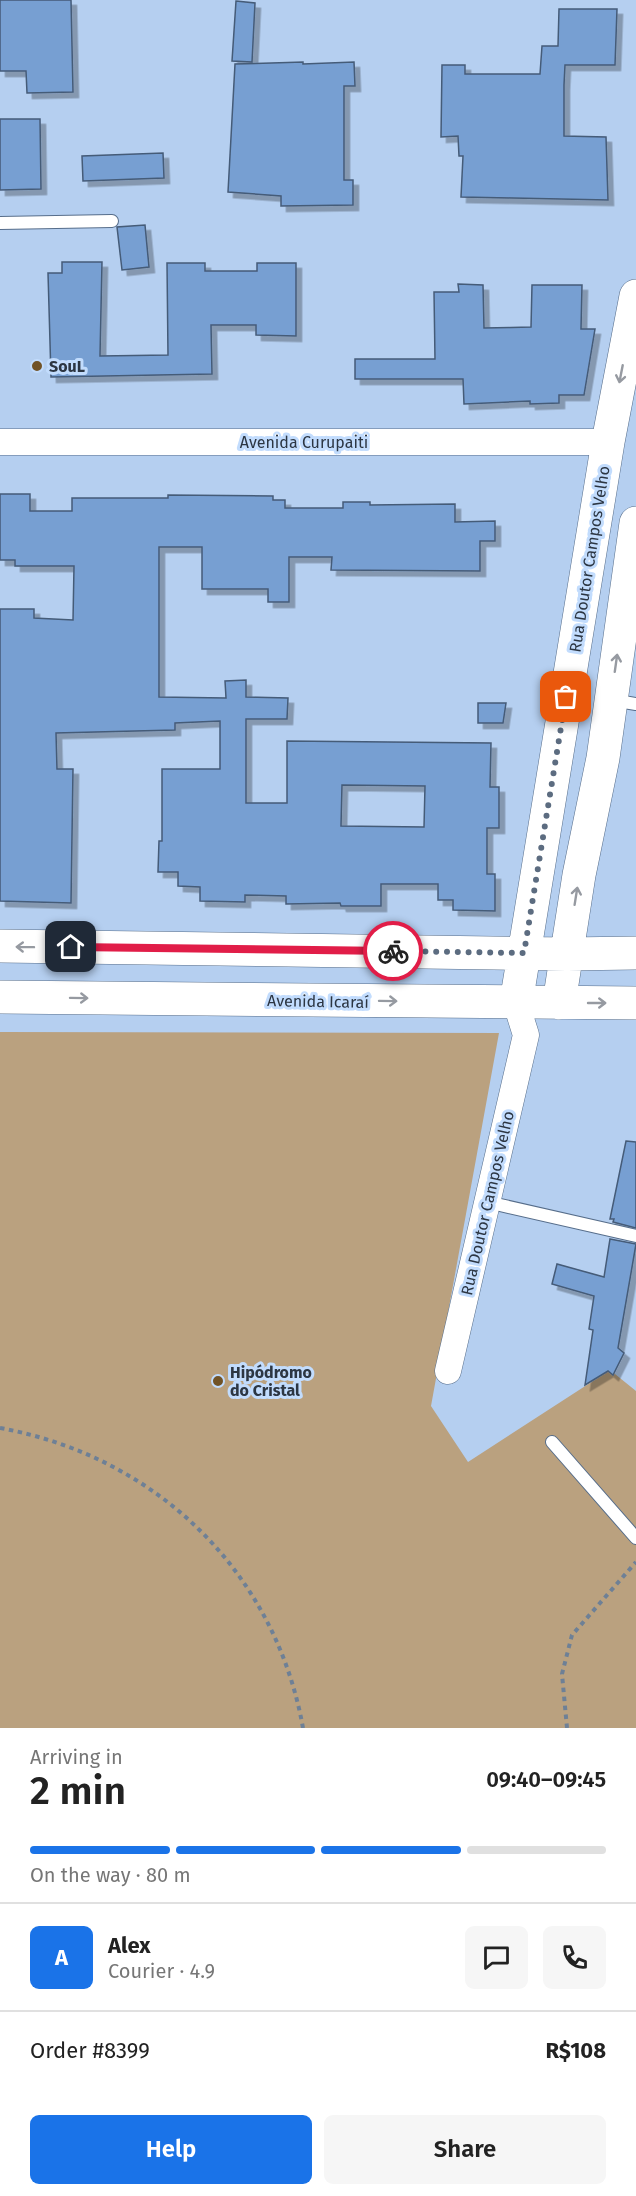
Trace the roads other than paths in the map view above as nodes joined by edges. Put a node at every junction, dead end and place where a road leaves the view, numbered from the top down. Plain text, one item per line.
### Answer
1 (112, 221) dead end
2 (0, 223) edge
3 (636, 296) edge
4 (0, 442) edge
5 (608, 442) junction
6 (636, 523) edge
7 (623, 702) edge
8 (0, 946) edge
9 (524, 953) junction
10 (636, 953) edge
11 (567, 954) junction
12 (0, 997) edge
13 (516, 1002) junction
14 (559, 1003) junction
15 (636, 1003) edge
16 (526, 1035) junction
17 (487, 1202) junction
18 (636, 1236) edge
19 (448, 1371) dead end
20 (552, 1442) dead end
21 (636, 1538) edge

1 - 2 lane
3 -> 5 main road, Rua Doutor Campos Velho
4 - 5 street, Avenida Curupaiti
5 - 9 main road, Rua Doutor Campos Velho
7 -> 6 main road
11 -> 7 main road
9 -> 8 main road
9 - 11 main road
9 - 13 main road, Rua Doutor Campos Velho
10 - 11 main road
11 - 14 main road
12 -> 13 main road, Avenida Icaraí
13 - 14 main road, Avenida Icaraí
13 - 16 street, Rua Doutor Campos Velho
14 -> 15 main road, Avenida Icaraí
14 - 16 street
16 - 17 street, Rua Doutor Campos Velho
17 - 18 lane
17 - 19 street, Rua Doutor Campos Velho
20 - 21 lane

